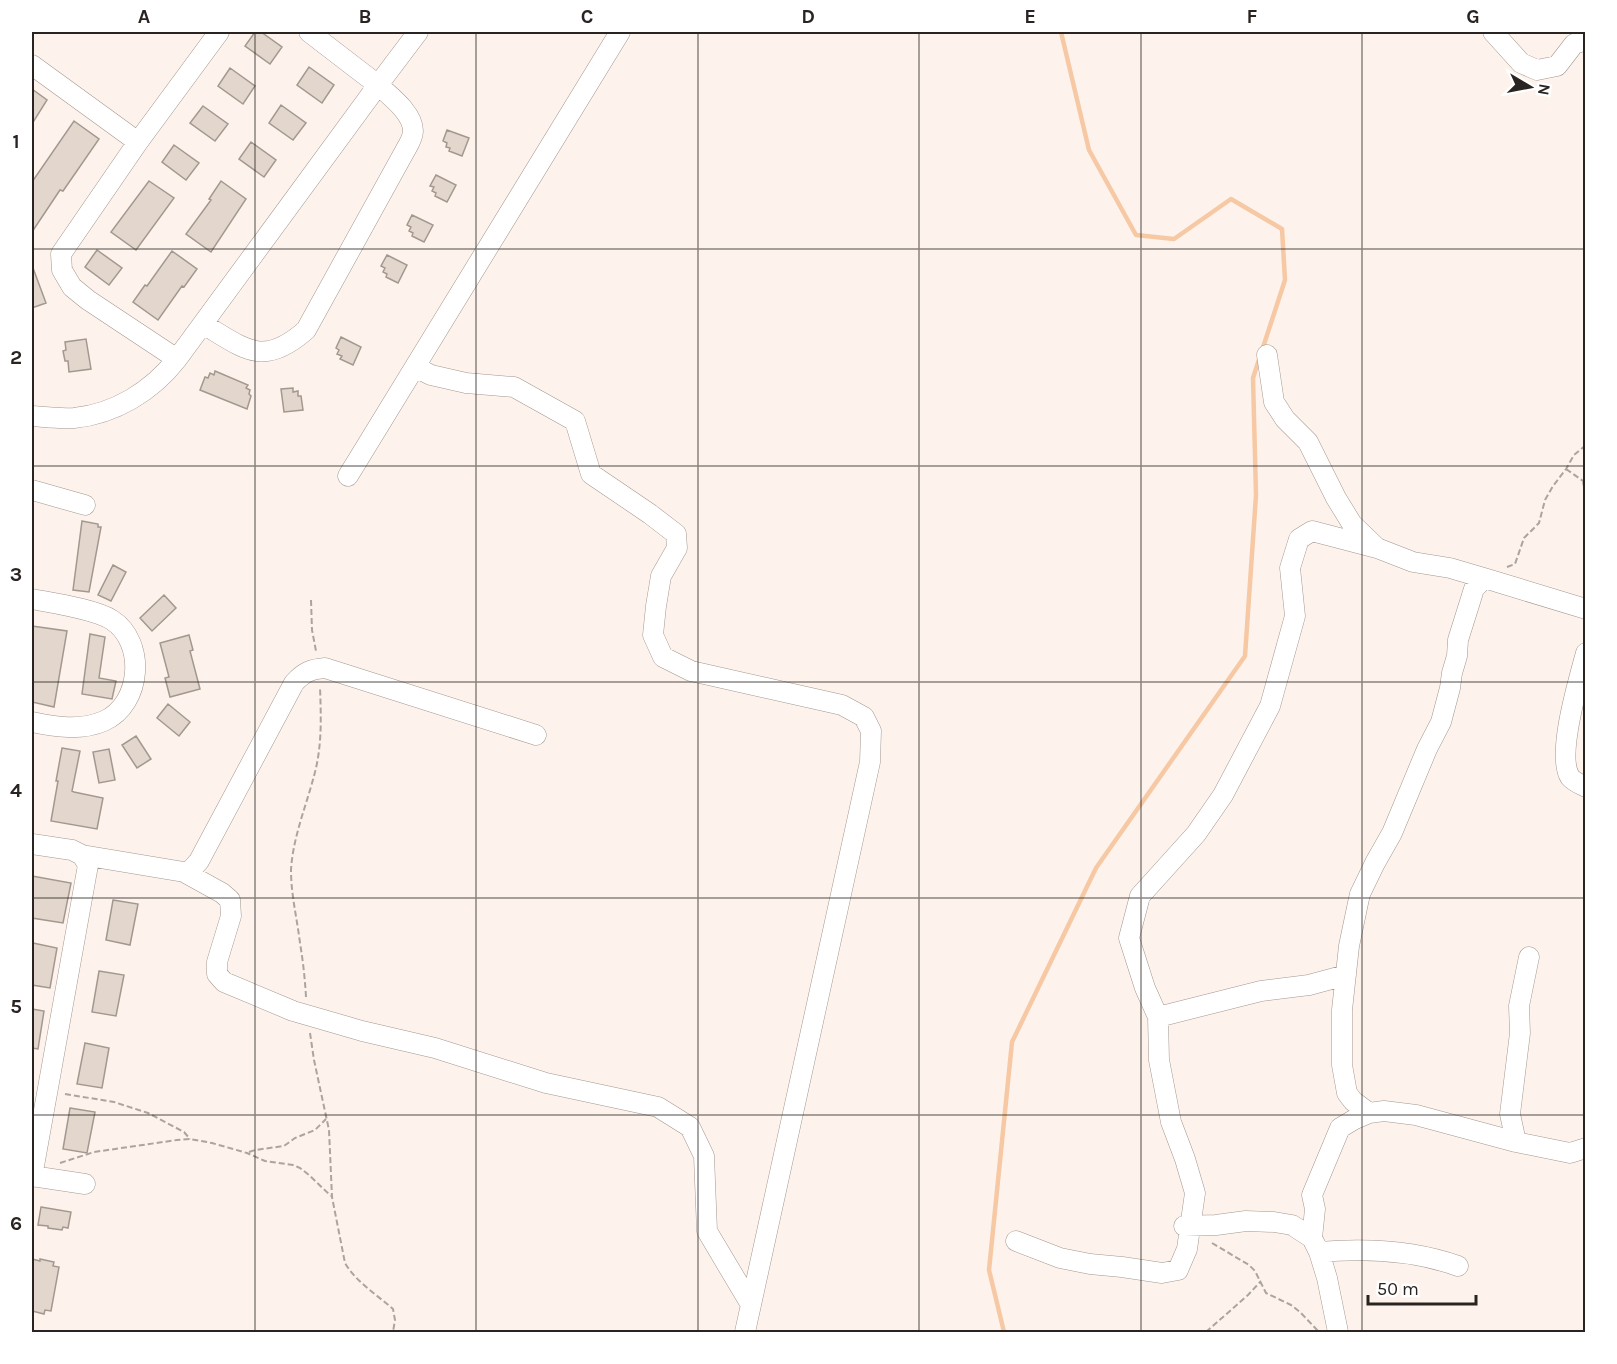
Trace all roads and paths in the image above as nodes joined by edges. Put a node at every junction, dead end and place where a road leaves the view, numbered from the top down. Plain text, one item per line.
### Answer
1 (219, 32) edge
2 (309, 32) edge
3 (418, 32) edge
4 (620, 32) edge
5 (1493, 32) edge
6 (1586, 40) edge
7 (32, 65) edge
8 (378, 85) junction
9 (138, 142) junction
10 (203, 324) junction
11 (1267, 355) dead end
12 (177, 359) junction
13 (415, 367) junction
14 (32, 416) edge
15 (1586, 445) edge
16 (1566, 470) junction
17 (348, 476) dead end
18 (1584, 482) edge
19 (32, 490) edge
20 (1586, 496) edge
21 (85, 505) dead end
22 (1377, 548) junction
23 (1484, 578) junction
24 (32, 599) edge
25 (311, 600) dead end
26 (1586, 609) edge
27 (1586, 653) edge
28 (319, 669) junction
29 (32, 722) edge
30 (536, 735) dead end
31 (1586, 787) edge
32 (32, 844) edge
33 (82, 855) junction
34 (184, 872) junction
35 (1529, 957) dead end
36 (1346, 975) junction
37 (307, 1015) junction
38 (1158, 1017) junction
39 (48, 1090) junction
40 (1347, 1093) junction
41 (1369, 1113) junction
42 (326, 1119) junction
43 (1344, 1126) junction
44 (190, 1140) junction
45 (1516, 1142) junction
46 (1586, 1148) edge
47 (247, 1153) junction
48 (32, 1175) edge
49 (85, 1184) dead end
50 (332, 1197) junction
51 (1188, 1226) junction
52 (1016, 1241) dead end
53 (1209, 1242) dead end
54 (1316, 1245) junction
55 (1458, 1266) dead end
56 (1261, 1281) junction
57 (751, 1305) junction
58 (393, 1332) edge
59 (745, 1332) edge
60 (1206, 1332) edge
61 (1319, 1332) edge
62 (1338, 1332) edge

1 - 9 street
2 - 8 street
3 - 8 street
4 - 13 street
5 - 6 street
7 - 9 street
8 - 10 street
8 - 10 street
9 - 12 street
10 - 12 street
11 - 22 street
12 - 14 street
13 - 17 street
13 - 57 street
15 - 16 path
16 - 18 path
16 - 23 path
18 - 20 path
19 - 21 street
22 - 23 street
22 - 38 street
23 - 26 street
23 - 36 street
24 - 29 street
25 - 28 path
27 - 31 street
28 - 30 street
28 - 34 street
28 - 37 path
32 - 33 street
33 - 34 street
33 - 39 street
34 - 37 street
35 - 45 street
36 - 38 street
36 - 40 street
37 - 42 path
37 - 57 street
38 - 51 street
39 - 44 path
39 - 48 street
40 - 41 street
40 - 43 street
41 - 43 street
41 - 45 street
42 - 47 path
42 - 50 path
43 - 54 street
44 - 47 path
44 - 48 path
45 - 46 street
47 - 50 path
48 - 49 street
50 - 58 path
51 - 52 street
51 - 54 street
53 - 56 path
54 - 55 street
54 - 62 street
56 - 60 path
56 - 61 path
57 - 59 street

